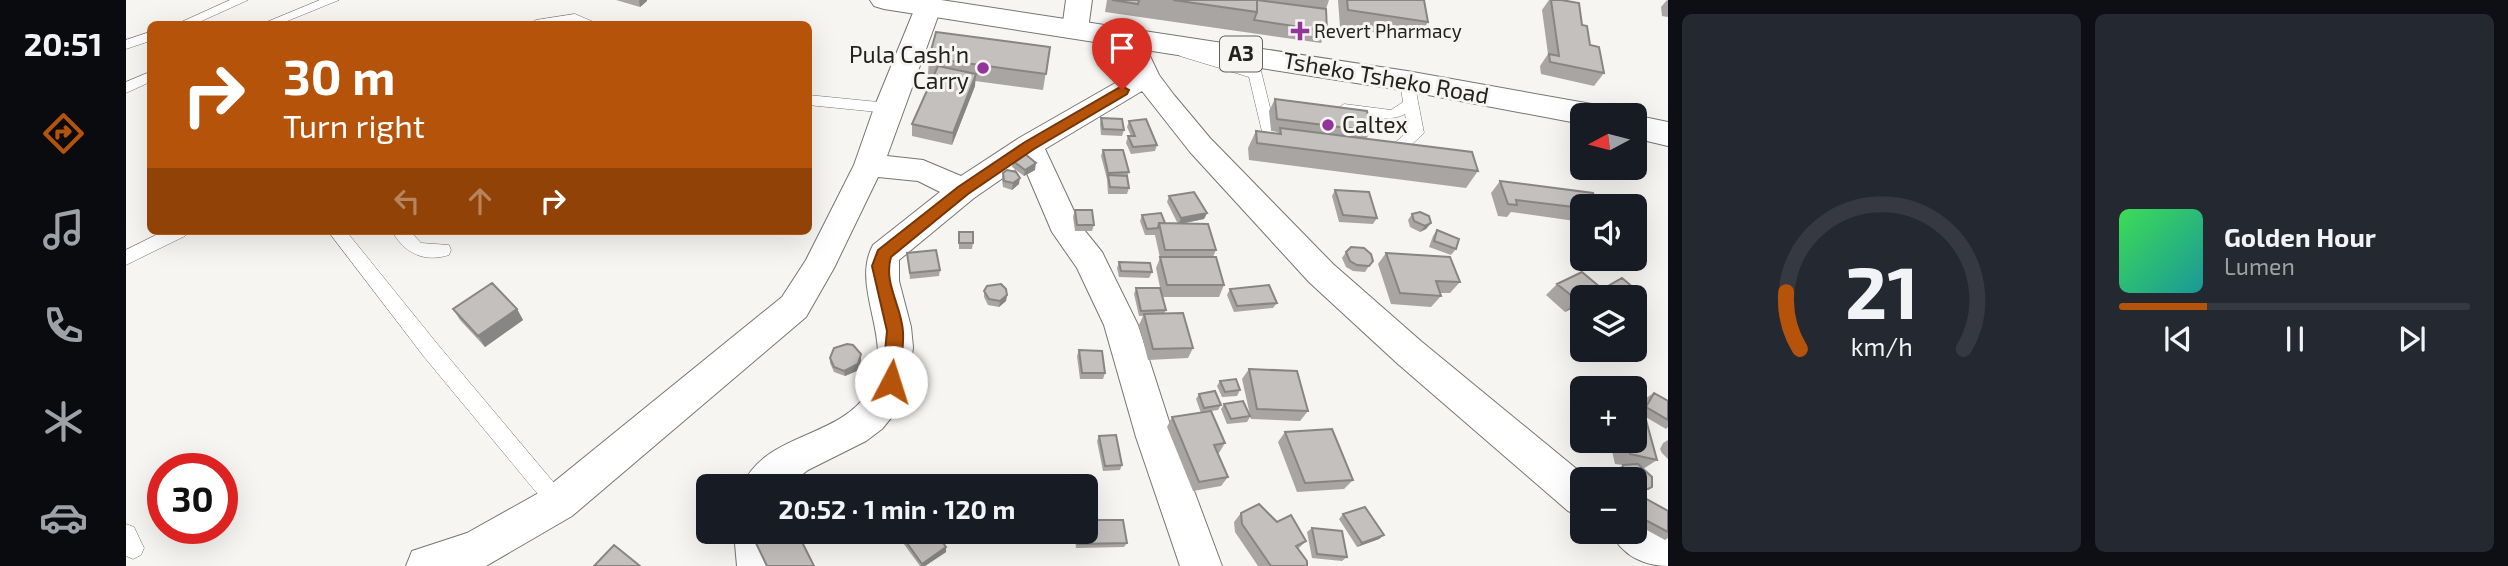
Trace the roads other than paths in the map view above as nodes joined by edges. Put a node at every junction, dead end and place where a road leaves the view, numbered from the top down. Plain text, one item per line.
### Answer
1 (241, 0) edge
2 (332, 0) edge
3 (884, 0) edge
4 (928, 8) junction
5 (1077, 15) edge
6 (191, 21) edge
7 (277, 21) edge
8 (556, 21) edge
9 (582, 21) edge
10 (147, 37) edge
11 (1129, 37) junction
12 (126, 45) edge
13 (1146, 77) junction
14 (147, 78) edge
15 (1257, 83) junction
16 (126, 88) edge
17 (1409, 92) junction
18 (812, 100) edge
19 (1279, 101) edge
20 (1330, 107) edge
21 (888, 108) junction
22 (1570, 113) edge
23 (1647, 128) edge
24 (1668, 134) edge
25 (1310, 142) edge
26 (1030, 145) junction
27 (1364, 150) edge
28 (869, 165) junction
29 (963, 190) junction
30 (171, 235) edge
31 (339, 235) edge
32 (404, 235) edge
33 (443, 250) dead end
34 (126, 258) edge
35 (774, 474) edge
36 (1570, 488) edge
37 (558, 503) junction
38 (1647, 542) edge
39 (755, 544) edge
40 (1668, 554) edge
41 (426, 566) edge
42 (758, 566) edge
43 (1202, 566) edge

1 - 6 lane
2 - 7 lane
3 - 4 highway, Tsheko Tsheko Road / A3
4 - 5 highway, Tsheko Tsheko Road / A3
4 - 21 street
5 - 11 highway, Tsheko Tsheko Road / A3
8 - 9 lane
10 - 12 lane
11 - 13 street
11 - 15 lane
11 - 17 highway, Tsheko Tsheko Road / A3
13 - 26 street
13 - 36 street
14 - 16 lane
15 - 19 lane
15 - 25 lane
17 - 20 lane
17 - 22 highway, Tsheko Tsheko Road / A3
17 - 27 lane
18 - 21 lane
21 - 28 street
23 - 24 highway
26 - 29 street
26 - 43 street
28 - 29 street
28 - 37 street
29 - 35 street
30 - 34 lane
31 - 37 lane
32 - 33 lane
37 - 41 street
38 - 40 street
39 - 42 street

